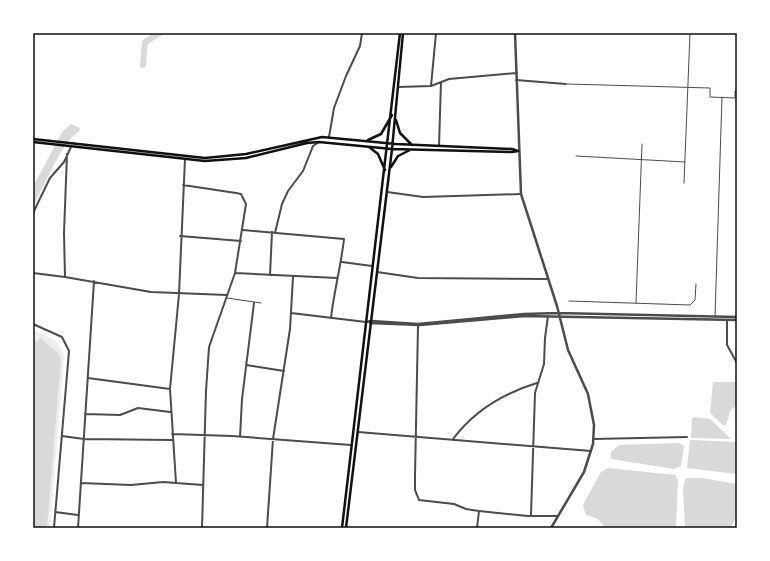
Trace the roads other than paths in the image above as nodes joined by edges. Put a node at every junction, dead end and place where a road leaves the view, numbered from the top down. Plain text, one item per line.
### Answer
1 (362, 33) edge
2 (402, 33) edge
3 (436, 33) edge
4 (515, 33) edge
5 (690, 33) edge
6 (517, 73) junction
7 (516, 80) junction
8 (441, 82) junction
9 (566, 84) joint
10 (431, 86) junction
11 (398, 87) junction
12 (688, 87) junction
13 (737, 91) edge
14 (722, 97) junction
15 (394, 115) junction
16 (329, 137) junction
17 (33, 139) edge
18 (362, 140) junction
19 (33, 142) edge
20 (319, 142) junction
21 (53, 143) junction
22 (390, 144) junction
23 (642, 144) dead end
24 (363, 145) junction
25 (413, 145) junction
26 (69, 146) junction
27 (440, 146) junction
28 (388, 149) junction
29 (392, 149) junction
30 (413, 149) junction
31 (518, 151) junction
32 (67, 154) junction
33 (576, 156) dead end
34 (185, 159) junction
35 (641, 160) junction
36 (685, 162) junction
37 (386, 170) junction
38 (389, 171) junction
39 (684, 183) dead end
40 (183, 185) junction
41 (387, 192) junction
42 (521, 194) junction
43 (33, 213) edge
44 (243, 230) junction
45 (272, 232) junction
46 (276, 233) junction
47 (180, 236) junction
48 (241, 241) junction
49 (342, 262) junction
50 (374, 266) junction
51 (377, 272) junction
52 (33, 273) edge
53 (235, 273) junction
54 (270, 276) junction
55 (65, 277) junction
56 (293, 277) junction
57 (338, 278) junction
58 (548, 279) junction
59 (94, 281) junction
60 (696, 284) dead end
61 (179, 294) junction
62 (227, 296) junction
63 (569, 301) dead end
64 (254, 303) junction
65 (636, 303) junction
66 (261, 304) dead end
67 (292, 313) junction
68 (558, 315) junction
69 (548, 316) junction
70 (331, 318) junction
71 (715, 318) junction
72 (737, 318) edge
73 (727, 320) junction
74 (366, 322) junction
75 (371, 322) junction
76 (33, 324) edge
77 (418, 326) junction
78 (737, 362) edge
79 (246, 365) junction
80 (284, 371) junction
81 (88, 378) junction
82 (538, 383) junction
83 (170, 389) junction
84 (170, 412) junction
85 (85, 414) junction
86 (358, 432) junction
87 (172, 434) junction
88 (204, 435) junction
89 (62, 436) junction
90 (417, 436) junction
91 (240, 437) junction
92 (688, 437) dead end
93 (84, 439) junction
94 (273, 439) junction
95 (453, 439) junction
96 (593, 439) junction
97 (172, 440) junction
98 (351, 445) junction
99 (533, 446) junction
100 (591, 450) junction
101 (81, 483) junction
102 (176, 483) junction
103 (203, 485) junction
104 (478, 511) junction
105 (55, 512) junction
106 (78, 515) junction
107 (531, 516) junction
108 (558, 516) junction
109 (54, 528) edge
110 (78, 528) edge
111 (202, 528) edge
112 (267, 528) edge
113 (342, 528) edge
114 (346, 528) edge
115 (477, 528) edge
116 (551, 528) edge

1 - 16 street
2 - 11 main road
2 - 15 main road
3 - 10 street
4 - 6 street
5 - 12 lane
6 - 7 street
6 - 8 street
7 - 9 street
7 - 31 street
8 - 10 street
8 - 27 street
9 - 12 lane
10 - 11 street
11 - 15 main road
12 - 14 lane
12 - 36 lane
13 - 14 lane
14 - 71 lane
15 - 18 main road
15 - 22 main road
15 - 25 main road
16 - 18 main road
16 - 21 main road
17 - 21 main road
18 - 22 main road
19 - 21 main road
20 - 24 main road
20 - 34 main road
20 - 46 street
21 - 26 main road
22 - 25 main road
22 - 28 main road
22 - 29 main road
23 - 35 lane
24 - 28 main road
24 - 37 main road
25 - 27 main road
26 - 32 street
26 - 34 main road
27 - 31 main road
28 - 29 main road
28 - 37 main road
29 - 30 main road
29 - 38 main road
30 - 31 main road
30 - 38 main road
31 - 42 street
32 - 43 street
32 - 55 street
33 - 35 lane
34 - 40 street
35 - 36 lane
35 - 65 lane
36 - 39 lane
37 - 50 main road
38 - 41 main road
40 - 44 street
40 - 47 street
41 - 42 street
41 - 51 main road
42 - 58 street
44 - 45 street
44 - 48 street
45 - 46 street
45 - 54 street
46 - 49 street
47 - 48 street
47 - 61 street
48 - 53 street
49 - 50 street
49 - 57 street
50 - 74 main road
51 - 58 street
51 - 75 main road
52 - 55 street
53 - 54 street
53 - 62 street
54 - 56 street
55 - 59 street
56 - 57 street
56 - 67 street
57 - 70 street
58 - 68 street
59 - 61 street
59 - 81 street
60 - 65 lane
61 - 62 street
61 - 83 street
62 - 64 lane
62 - 88 street
63 - 65 lane
64 - 66 lane
64 - 79 street
67 - 70 street
67 - 80 street
68 - 69 street
68 - 71 street
68 - 75 street
68 - 96 street
69 - 77 street
69 - 82 street
70 - 74 street
71 - 72 street
71 - 73 street
72 - 73 street
73 - 78 street
74 - 75 street
74 - 98 main road
75 - 77 street
75 - 86 main road
76 - 89 street
77 - 90 street
79 - 80 street
79 - 91 street
80 - 94 street
81 - 83 street
81 - 85 street
82 - 95 street
82 - 99 street
83 - 84 street
84 - 85 street
84 - 87 street
85 - 93 street
86 - 90 street
86 - 114 main road
87 - 88 street
87 - 97 street
88 - 91 street
88 - 103 street
89 - 93 street
89 - 105 street
90 - 95 street
90 - 104 street
91 - 94 street
92 - 96 street
93 - 97 street
93 - 101 street
94 - 98 street
94 - 112 street
95 - 99 street
96 - 100 street
97 - 102 street
98 - 113 main road
99 - 100 street
99 - 107 street
100 - 108 street
101 - 102 street
101 - 106 street
102 - 103 street
103 - 111 street
104 - 107 street
104 - 115 street
105 - 106 street
105 - 109 street
106 - 110 street
107 - 108 street
108 - 116 street

